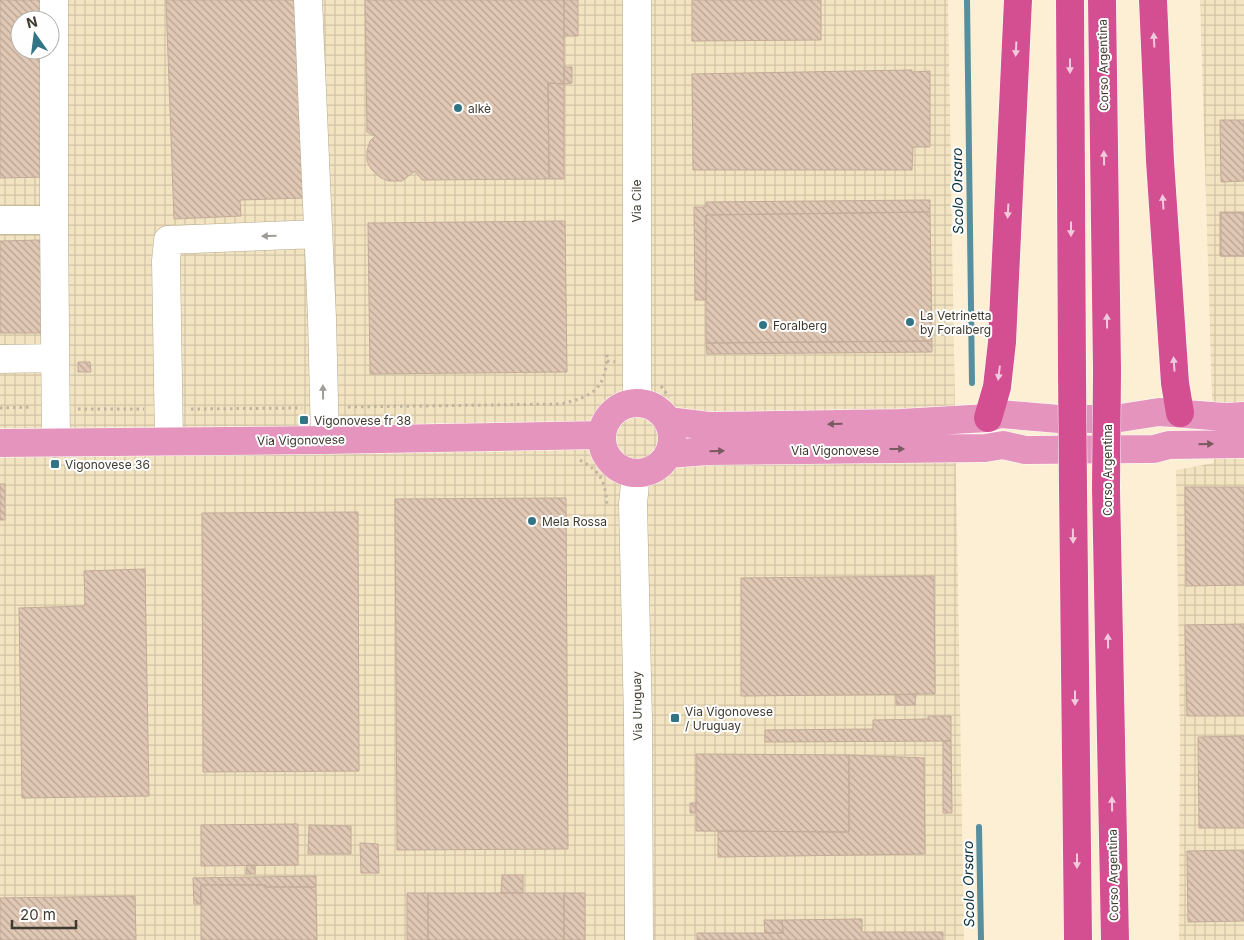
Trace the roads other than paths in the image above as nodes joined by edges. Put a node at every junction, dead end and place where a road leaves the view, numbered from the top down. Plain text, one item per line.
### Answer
1 (54, 0) edge
2 (308, 0) edge
3 (637, 0) edge
4 (1018, 0) edge
5 (1070, 0) edge
6 (1102, 0) edge
7 (1153, 0) edge
8 (0, 220) edge
9 (54, 220) junction
10 (318, 234) junction
11 (55, 358) junction
12 (0, 359) edge
13 (636, 402) junction
14 (671, 410) junction
15 (1180, 413) junction
16 (1244, 416) edge
17 (988, 418) junction
18 (602, 435) junction
19 (325, 440) junction
20 (169, 441) junction
21 (0, 443) edge
22 (56, 443) junction
23 (1244, 444) edge
24 (1003, 445) junction
25 (1168, 445) junction
26 (668, 454) junction
27 (636, 473) junction
28 (639, 940) edge
29 (1078, 940) edge
30 (1115, 940) edge

1 - 9 street
2 - 10 street
3 - 13 street, Via Cile
4 -> 17 highway
5 -> 29 highway, bridge
30 -> 6 highway, Corso Argentina, bridge
15 -> 7 highway
8 - 9 street
9 - 11 street
19 -> 10 street
10 -> 20 street
11 - 12 street
11 - 22 street
13 - 14 main road
13 - 18 main road
17 -> 14 main road, Via Vigonovese
14 - 26 main road
15 - 16 main road, Via Vigonovese
15 - 17 main road, Via Vigonovese
15 - 25 main road
17 - 24 main road
18 - 19 main road, Via Vigonovese
18 - 27 main road
19 - 20 main road, Via Vigonovese
20 - 22 main road, Via Vigonovese
21 - 22 main road, Via Vigonovese
25 -> 23 main road, Via Vigonovese
24 - 25 main road, Via Vigonovese
26 -> 24 main road, Via Vigonovese
26 - 27 main road
27 - 28 street, Via Uruguay

